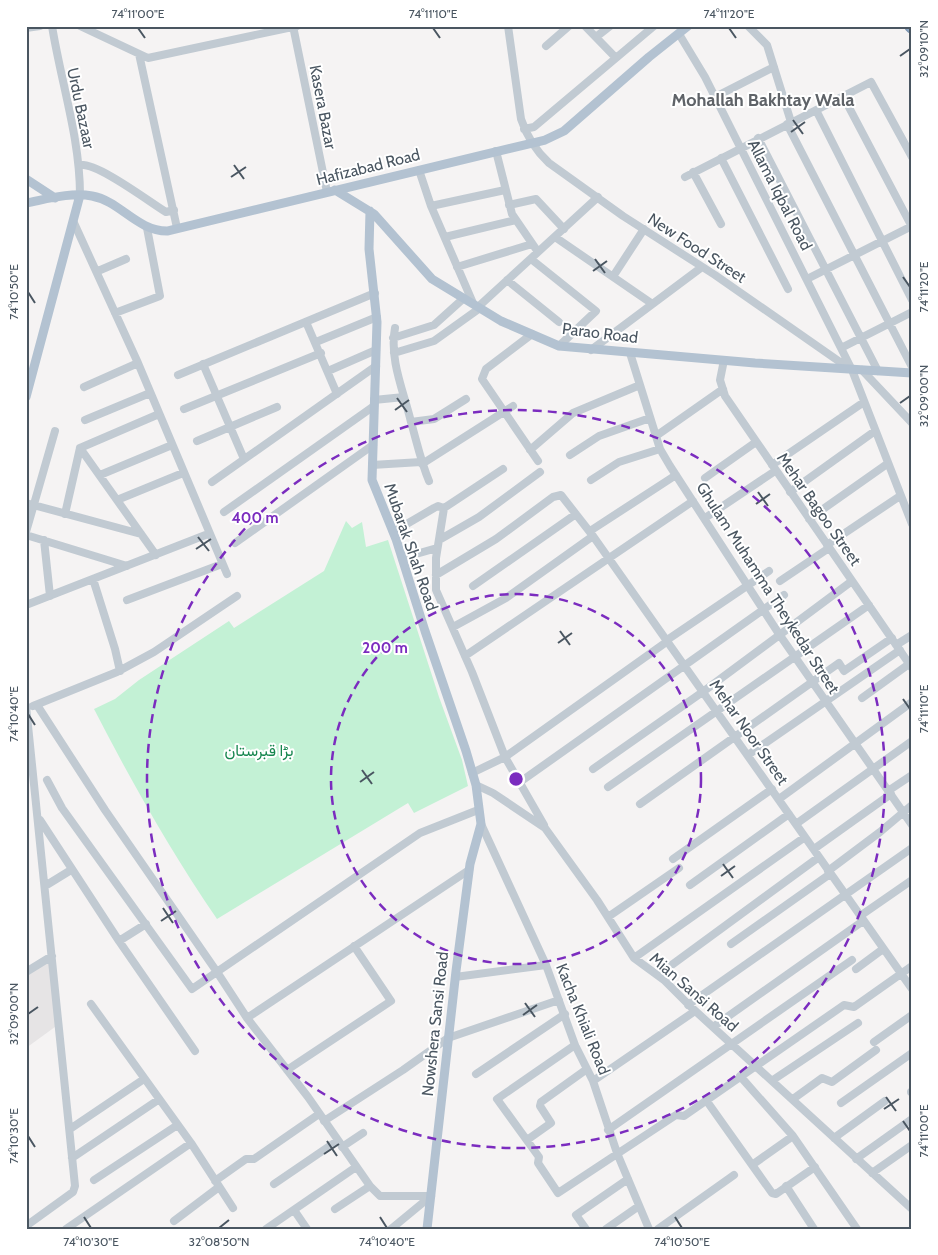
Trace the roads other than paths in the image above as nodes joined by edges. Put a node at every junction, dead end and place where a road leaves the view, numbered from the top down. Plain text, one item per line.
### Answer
1 (40, 26) edge
2 (52, 26) edge
3 (80, 26) edge
4 (294, 26) edge
5 (508, 26) edge
6 (569, 26) edge
7 (585, 26) edge
8 (610, 26) edge
9 (654, 26) edge
10 (688, 26) edge
11 (748, 26) edge
12 (26, 28) edge
13 (678, 34) junction
14 (596, 37) junction
15 (546, 46) dead end
16 (139, 54) junction
17 (616, 58) junction
18 (774, 68) junction
19 (844, 96) junction
20 (715, 97) junction
21 (816, 110) junction
22 (789, 123) junction
23 (524, 129) junction
24 (758, 138) junction
25 (532, 143) junction
26 (740, 147) junction
27 (496, 151) junction
28 (912, 157) edge
29 (720, 158) junction
30 (79, 165) junction
31 (419, 170) junction
32 (694, 172) junction
33 (685, 177) dead end
34 (26, 179) edge
35 (505, 190) junction
36 (331, 191) junction
37 (80, 195) junction
38 (598, 197) junction
39 (55, 198) junction
40 (26, 203) edge
41 (509, 205) junction
42 (431, 206) junction
43 (174, 210) junction
44 (370, 211) junction
45 (516, 220) junction
46 (74, 223) junction
47 (721, 224) dead end
48 (912, 226) edge
49 (147, 228) junction
50 (177, 228) junction
51 (564, 229) junction
52 (644, 229) junction
53 (444, 237) junction
54 (555, 237) junction
55 (881, 241) junction
56 (532, 244) junction
57 (538, 252) junction
58 (852, 256) junction
59 (126, 259) dead end
60 (530, 259) junction
61 (457, 267) junction
62 (702, 267) junction
63 (825, 270) junction
64 (98, 271) junction
65 (614, 275) junction
66 (807, 279) junction
67 (507, 280) junction
68 (788, 289) dead end
69 (375, 293) junction
70 (912, 300) edge
71 (652, 303) junction
72 (474, 304) junction
73 (912, 312) edge
74 (115, 313) junction
75 (377, 317) junction
76 (306, 322) junction
77 (560, 322) dead end
78 (889, 324) junction
79 (395, 328) dead end
80 (532, 334) junction
81 (393, 338) junction
82 (860, 338) junction
83 (316, 342) junction
84 (560, 346) junction
85 (841, 348) junction
86 (376, 350) junction
87 (591, 350) junction
88 (321, 353) junction
89 (394, 353) junction
90 (630, 353) junction
91 (724, 360) junction
92 (138, 363) junction
93 (203, 364) junction
94 (376, 366) junction
95 (912, 367) edge
96 (852, 370) junction
97 (862, 370) junction
98 (328, 371) junction
99 (878, 371) junction
100 (912, 373) edge
101 (178, 375) dead end
102 (28, 383) edge
103 (640, 385) junction
104 (84, 387) dead end
105 (723, 389) junction
106 (150, 392) junction
107 (337, 394) junction
108 (217, 396) junction
109 (26, 397) edge
110 (404, 397) junction
111 (466, 399) dead end
112 (864, 402) junction
113 (374, 403) junction
114 (513, 406) dead end
115 (277, 407) dead end
116 (184, 409) dead end
117 (503, 412) junction
118 (159, 414) junction
119 (650, 418) junction
120 (85, 420) dead end
121 (411, 422) junction
122 (912, 422) edge
123 (230, 428) junction
124 (55, 430) dead end
125 (875, 431) junction
126 (656, 436) junction
127 (197, 441) dead end
128 (756, 442) junction
129 (172, 445) junction
130 (373, 445) junction
131 (80, 448) junction
132 (660, 448) junction
133 (530, 450) junction
134 (570, 455) dead end
135 (244, 459) junction
136 (538, 461) dead end
137 (421, 463) junction
138 (887, 464) junction
139 (372, 465) junction
140 (503, 468) dead end
141 (774, 468) junction
142 (183, 472) junction
143 (540, 472) dead end
144 (100, 475) junction
145 (676, 475) junction
146 (706, 478) dead end
147 (592, 480) dead end
148 (212, 482) dead end
149 (429, 482) dead end
150 (790, 492) junction
151 (900, 496) junction
152 (117, 500) junction
153 (694, 501) junction
154 (30, 504) edge
155 (444, 508) junction
156 (224, 512) dead end
157 (66, 514) junction
158 (576, 514) junction
159 (705, 518) junction
160 (809, 519) junction
161 (912, 524) edge
162 (393, 532) junction
163 (592, 533) junction
164 (26, 534) edge
165 (141, 534) junction
166 (208, 534) junction
167 (44, 540) junction
168 (234, 543) dead end
169 (438, 544) junction
170 (828, 547) junction
171 (156, 555) junction
172 (402, 558) junction
173 (609, 558) junction
174 (222, 564) junction
175 (128, 566) junction
176 (769, 571) dead end
177 (227, 574) dead end
178 (436, 575) junction
179 (93, 579) junction
180 (780, 581) dead end
181 (852, 581) junction
182 (748, 585) junction
183 (473, 586) dead end
184 (784, 595) dead end
185 (50, 596) junction
186 (237, 596) dead end
187 (127, 600) dead end
188 (26, 605) edge
189 (868, 605) junction
190 (764, 610) junction
191 (453, 627) junction
192 (779, 634) junction
193 (912, 635) edge
194 (667, 640) junction
195 (896, 645) junction
196 (794, 655) junction
197 (465, 656) junction
198 (684, 664) junction
199 (911, 666) edge
200 (120, 671) junction
201 (812, 682) junction
202 (704, 691) junction
203 (862, 698) dead end
204 (826, 702) junction
205 (912, 702) edge
206 (37, 705) junction
207 (26, 707) edge
208 (717, 710) junction
209 (735, 736) junction
210 (912, 741) edge
211 (854, 742) junction
212 (748, 755) junction
213 (505, 758) junction
214 (594, 769) dead end
215 (873, 769) junction
216 (472, 773) junction
217 (912, 775) edge
218 (47, 780) dead end
219 (520, 782) junction
220 (476, 785) junction
221 (608, 787) dead end
222 (772, 789) junction
223 (890, 793) junction
224 (779, 799) junction
225 (640, 804) dead end
226 (912, 805) edge
227 (478, 810) junction
228 (902, 811) junction
229 (789, 814) junction
230 (39, 818) junction
231 (481, 824) junction
232 (796, 824) junction
233 (912, 825) edge
234 (545, 828) junction
235 (805, 837) junction
236 (912, 848) edge
237 (814, 849) junction
238 (819, 857) junction
239 (673, 860) dead end
240 (679, 868) dead end
241 (71, 870) junction
242 (470, 870) junction
243 (829, 872) junction
244 (912, 880) edge
245 (690, 885) dead end
246 (45, 886) junction
247 (845, 895) junction
248 (608, 917) junction
249 (862, 918) junction
250 (146, 924) junction
251 (119, 941) junction
252 (731, 944) dead end
253 (354, 946) junction
254 (883, 949) junction
255 (52, 956) junction
256 (634, 958) junction
257 (852, 960) dead end
258 (546, 965) junction
259 (912, 966) edge
260 (856, 969) dead end
261 (26, 972) edge
262 (218, 972) junction
263 (901, 974) junction
264 (658, 976) junction
265 (455, 977) junction
266 (912, 990) edge
267 (560, 1000) junction
268 (91, 1004) dead end
269 (688, 1006) junction
270 (695, 1011) junction
271 (565, 1014) junction
272 (912, 1015) edge
273 (247, 1018) junction
274 (858, 1022) dead end
275 (713, 1027) junction
276 (448, 1038) junction
277 (732, 1044) junction
278 (575, 1045) junction
279 (196, 1051) dead end
280 (912, 1053) edge
281 (756, 1065) junction
282 (587, 1069) junction
283 (288, 1070) junction
284 (476, 1074) dead end
285 (740, 1076) junction
286 (144, 1079) junction
287 (773, 1080) junction
288 (593, 1081) junction
289 (793, 1099) junction
290 (158, 1100) junction
291 (706, 1100) junction
292 (885, 1101) dead end
293 (841, 1103) dead end
294 (321, 1117) junction
295 (912, 1119) edge
296 (176, 1126) junction
297 (70, 1129) junction
298 (608, 1130) junction
299 (363, 1133) dead end
300 (793, 1136) junction
301 (834, 1138) junction
302 (527, 1140) junction
303 (190, 1143) junction
304 (340, 1144) junction
305 (912, 1145) edge
306 (617, 1153) junction
307 (72, 1158) junction
308 (856, 1159) junction
309 (752, 1165) junction
310 (356, 1167) junction
311 (814, 1167) junction
312 (872, 1173) junction
313 (734, 1175) dead end
314 (94, 1180) dead end
315 (628, 1180) junction
316 (217, 1184) junction
317 (274, 1184) dead end
318 (370, 1186) junction
319 (786, 1186) junction
320 (431, 1196) junction
321 (910, 1205) edge
322 (640, 1206) junction
323 (233, 1208) dead end
324 (335, 1209) dead end
325 (294, 1210) junction
326 (174, 1221) dead end
327 (26, 1226) edge
328 (267, 1228) edge
329 (646, 1228) edge
330 (66, 1229) edge
331 (307, 1229) edge
332 (391, 1229) edge
333 (427, 1229) edge
334 (586, 1229) edge
335 (606, 1229) edge
336 (658, 1229) edge
337 (814, 1229) edge
338 (857, 1229) edge

1 - 12 street
2 - 30 street, Urdu Bazaar
3 - 16 street
4 - 16 street
4 - 36 street, Kasera Bazar
5 - 23 street, New Food Street
6 - 15 street
7 - 14 street
8 - 14 street
9 - 17 street
10 - 13 main road, Hafizabad Road
11 - 18 street
13 - 20 street, Allama Iqbal Road
13 - 25 main road, Hafizabad Road
14 - 17 street
16 - 43 street
17 - 23 street
18 - 20 street
18 - 22 street
19 - 21 street
19 - 28 street
19 - 48 street
20 - 26 street, Allama Iqbal Road
21 - 22 street
21 - 55 street
22 - 24 street
22 - 58 street
23 - 25 street, New Food Street
24 - 26 street
24 - 63 street
25 - 27 main road, Hafizabad Road
25 - 38 street, New Food Street
26 - 29 street
26 - 66 street, Allama Iqbal Road
27 - 31 main road, Hafizabad Road
27 - 35 street
29 - 32 street
29 - 68 street
30 - 37 street, Urdu Bazaar
30 - 43 street
31 - 36 main road, Hafizabad Road
31 - 42 street
32 - 33 street
32 - 47 street
34 - 39 main road
35 - 41 street
35 - 42 street
36 - 44 main road, Parao Road
36 - 50 main road, Hafizabad Road
37 - 39 main road
37 - 46 main road
37 - 49 main road
38 - 51 street
38 - 52 street, New Food Street
39 - 40 main road
41 - 45 street
41 - 51 street
42 - 53 street
43 - 50 street
44 - 69 main road, Mubarak Shah Road
44 - 72 main road, Parao Road
45 - 53 street
45 - 56 street
46 - 64 street
46 - 102 main road
48 - 55 street
49 - 50 main road, Hafizabad Road
49 - 74 street
51 - 54 street
52 - 62 street, New Food Street
52 - 65 street
53 - 61 street
54 - 57 street
54 - 65 street
55 - 58 street
55 - 70 street
56 - 57 street
56 - 61 street
57 - 60 street
58 - 63 street
58 - 78 street
59 - 64 street
60 - 67 street
60 - 84 street
61 - 72 street
62 - 71 street
62 - 96 street, New Food Street
63 - 66 street
63 - 82 street
64 - 74 street
65 - 71 street
66 - 85 street, Allama Iqbal Road
67 - 72 street
67 - 77 street
69 - 75 main road, Mubarak Shah Road
69 - 76 street
71 - 87 street
72 - 80 main road, Parao Road
72 - 81 street
72 - 89 street
73 - 78 street
74 - 92 street
75 - 83 street
75 - 86 main road, Mubarak Shah Road
76 - 83 street
76 - 93 street
78 - 82 street
78 - 95 street
79 - 81 street
80 - 84 main road, Parao Road
80 - 117 street
81 - 89 street
82 - 85 street
82 - 99 street
83 - 88 street
84 - 87 main road, Parao Road
85 - 96 street, Allama Iqbal Road
86 - 94 main road, Mubarak Shah Road
86 - 98 street
87 - 90 main road, Parao Road
88 - 98 street
88 - 108 street
89 - 110 street
90 - 91 main road, Parao Road
90 - 103 street, Ghulam Muhamma Theykedar Street
91 - 96 main road, Parao Road
91 - 105 street, Mehar Bagoo Street
92 - 104 street
92 - 106 street
93 - 101 street
93 - 108 street
94 - 107 street
94 - 113 main road, Mubarak Shah Road
96 - 97 main road, Parao Road
96 - 112 street, Allama Iqbal Road
97 - 99 main road, Parao Road
97 - 122 street
98 - 107 street
99 - 100 main road, Parao Road
102 - 109 main road
103 - 119 street, Ghulam Muhamma Theykedar Street
103 - 133 street
105 - 126 street
105 - 128 street, Mehar Bagoo Street
106 - 118 street
106 - 120 street
107 - 135 street
108 - 116 street
108 - 123 street
110 - 113 street
110 - 121 street
111 - 121 street
112 - 125 street, Allama Iqbal Road
112 - 141 street
113 - 130 main road, Mubarak Shah Road
113 - 156 street
114 - 117 street
115 - 123 street
117 - 133 street
117 - 137 street
118 - 129 street
118 - 131 street
119 - 126 street, Ghulam Muhamma Theykedar Street
119 - 134 street
121 - 137 street
123 - 127 street
123 - 135 street
124 - 154 street
125 - 138 street, Allama Iqbal Road
125 - 150 street
126 - 132 street, Ghulam Muhamma Theykedar Street
128 - 141 street, Mehar Bagoo Street
128 - 146 street
129 - 142 street
129 - 144 street
130 - 139 main road, Mubarak Shah Road
130 - 168 street
131 - 144 street
131 - 157 street
132 - 145 street, Ghulam Muhamma Theykedar Street
132 - 147 street
133 - 136 street
135 - 148 street
137 - 139 street
137 - 149 street
138 - 151 street, Allama Iqbal Road
138 - 160 street
139 - 162 main road, Mubarak Shah Road
140 - 155 street
141 - 150 street, Mehar Bagoo Street
141 - 159 street
142 - 152 street
142 - 166 street
143 - 169 street
144 - 152 street
145 - 153 street, Ghulam Muhamma Theykedar Street
145 - 163 street
150 - 160 street, Mehar Bagoo Street
151 - 161 street, Allama Iqbal Road
151 - 170 street
152 - 165 street
153 - 159 street, Ghulam Muhamma Theykedar Street
153 - 173 street
154 - 157 street
154 - 164 street
155 - 162 street
155 - 169 street
157 - 165 street
158 - 163 street, Mehar Noor Street
158 - 178 street, Mehar Noor Street
158 - 183 street
159 - 182 street, Ghulam Muhamma Theykedar Street
160 - 170 street, Mehar Bagoo Street
162 - 172 main road, Mubarak Shah Road
163 - 173 street, Mehar Noor Street
163 - 191 street
164 - 167 street
165 - 171 street
166 - 171 street
166 - 174 street
167 - 175 street
167 - 185 street
169 - 172 street
169 - 178 street
170 - 180 street
170 - 181 street, Mehar Bagoo Street
171 - 175 street
172 - 216 main road, Mubarak Shah Road
173 - 194 street, Mehar Noor Street
173 - 197 street
174 - 177 street
174 - 187 street
175 - 179 street
176 - 182 street
178 - 191 street
179 - 185 street
179 - 200 street
181 - 189 street, Mehar Bagoo Street
181 - 192 street
182 - 190 street, Ghulam Muhamma Theykedar Street
182 - 194 street
184 - 190 street
185 - 188 street
186 - 200 street
189 - 195 street, Mehar Bagoo Street
189 - 196 street
190 - 192 street, Ghulam Muhamma Theykedar Street
190 - 198 street
191 - 197 street
192 - 196 street, Ghulam Muhamma Theykedar Street
192 - 202 street
193 - 195 street
194 - 198 street, Mehar Noor Street
194 - 213 street
195 - 199 street, Mehar Bagoo Street
195 - 201 street
195 - 204 street
196 - 201 street, Ghulam Muhamma Theykedar Street
196 - 208 street
197 - 213 street
198 - 202 street, Mehar Noor Street
198 - 219 street
199 - 203 street
200 - 206 street
201 - 204 street, Ghulam Muhamma Theykedar Street
201 - 209 street
202 - 208 street, Mehar Noor Street
202 - 214 street
204 - 211 street, Ghulam Muhamma Theykedar Street
204 - 212 street
205 - 211 street
206 - 207 street
206 - 262 street
207 - 230 street
208 - 209 street, Mehar Noor Street
208 - 221 street
209 - 212 street, Mehar Noor Street
209 - 225 street
210 - 215 street
211 - 215 street, Ghulam Muhamma Theykedar Street
211 - 224 street
212 - 222 street, Mehar Noor Street
213 - 216 street
213 - 219 street
215 - 223 street, Ghulam Muhamma Theykedar Street
215 - 232 street
216 - 220 main road, Mubarak Shah Road
217 - 223 street
218 - 250 street
219 - 234 street
220 - 227 main road, Mubarak Shah Road
220 - 234 street, Mian Sansi Road
222 - 224 street, Mehar Noor Street
222 - 239 street
223 - 228 street, Ghulam Muhamma Theykedar Street
223 - 237 street
224 - 229 street, Mehar Noor Street
226 - 228 street
227 - 231 main road, Mubarak Shah Road
227 - 262 street
228 - 233 street, Ghulam Muhamma Theykedar Street
228 - 243 street
229 - 232 street, Mehar Noor Street
229 - 245 street
230 - 241 street
230 - 246 street
231 - 242 main road, Nowshera Sansi Road
231 - 258 street, Kacha Khiali Road
232 - 235 street, Mehar Noor Street
234 - 248 street, Mian Sansi Road
235 - 237 street, Mehar Noor Street
235 - 256 street
236 - 247 street
237 - 238 street, Mehar Noor Street
238 - 243 street, Mehar Noor Street
238 - 264 street
240 - 248 street
241 - 246 street
241 - 251 street
242 - 253 street
242 - 265 main road, Nowshera Sansi Road
243 - 247 street, Mehar Noor Street
243 - 252 street
244 - 249 street
246 - 255 street
247 - 249 street, Mehar Noor Street
247 - 269 street
248 - 256 street, Mian Sansi Road
249 - 254 street, Mehar Noor Street
249 - 275 street
250 - 251 street
250 - 262 street
251 - 279 street
253 - 273 street
253 - 283 street
254 - 260 street
254 - 263 street, Mehar Noor Street
255 - 261 street
255 - 297 street
256 - 264 street, Mian Sansi Road
257 - 277 street
258 - 265 street
258 - 267 street, Kacha Khiali Road
259 - 263 street
262 - 273 street
263 - 266 street, Mehar Noor Street
263 - 281 street
264 - 269 street, Mian Sansi Road
265 - 276 main road, Nowshera Sansi Road
267 - 271 street, Kacha Khiali Road
267 - 276 street
268 - 286 street
269 - 270 street, Mian Sansi Road
270 - 275 street, Mian Sansi Road
270 - 288 street
271 - 278 street, Kacha Khiali Road
271 - 284 street
272 - 289 street
273 - 283 street
274 - 287 street
275 - 277 street, Mian Sansi Road
276 - 294 street
276 - 320 main road, Nowshera Sansi Road
277 - 281 street, Mian Sansi Road
277 - 298 street
278 - 282 street, Kacha Khiali Road
278 - 302 street
280 - 293 street
281 - 285 street
281 - 287 street, Mian Sansi Road
282 - 288 street, Kacha Khiali Road
282 - 302 street
283 - 294 street
285 - 291 street
285 - 300 street
286 - 290 street
286 - 297 street
287 - 289 street, Mian Sansi Road
288 - 298 street, Kacha Khiali Road
289 - 301 street, Mian Sansi Road
290 - 296 street
290 - 307 street
291 - 306 street
291 - 309 street
292 - 301 street
294 - 304 street
294 - 316 street
295 - 308 street
296 - 303 street
296 - 314 street
297 - 307 street
298 - 306 street, Kacha Khiali Road
299 - 304 street
300 - 309 street
300 - 311 street
301 - 308 street, Mian Sansi Road
302 - 306 street
303 - 316 street
303 - 330 street
304 - 310 street
304 - 317 street
305 - 312 street
306 - 315 street, Kacha Khiali Road
307 - 327 street
308 - 312 street, Mian Sansi Road
309 - 319 street
310 - 318 street
310 - 325 street
311 - 319 street
311 - 338 street
312 - 321 street, Mian Sansi Road
313 - 336 street
315 - 322 street, Kacha Khiali Road
315 - 334 street
316 - 323 street
316 - 326 street
318 - 320 street
318 - 324 street
319 - 337 street
320 - 332 street
320 - 333 main road, Nowshera Sansi Road
322 - 329 street, Kacha Khiali Road
322 - 335 street
325 - 328 street
325 - 331 street

